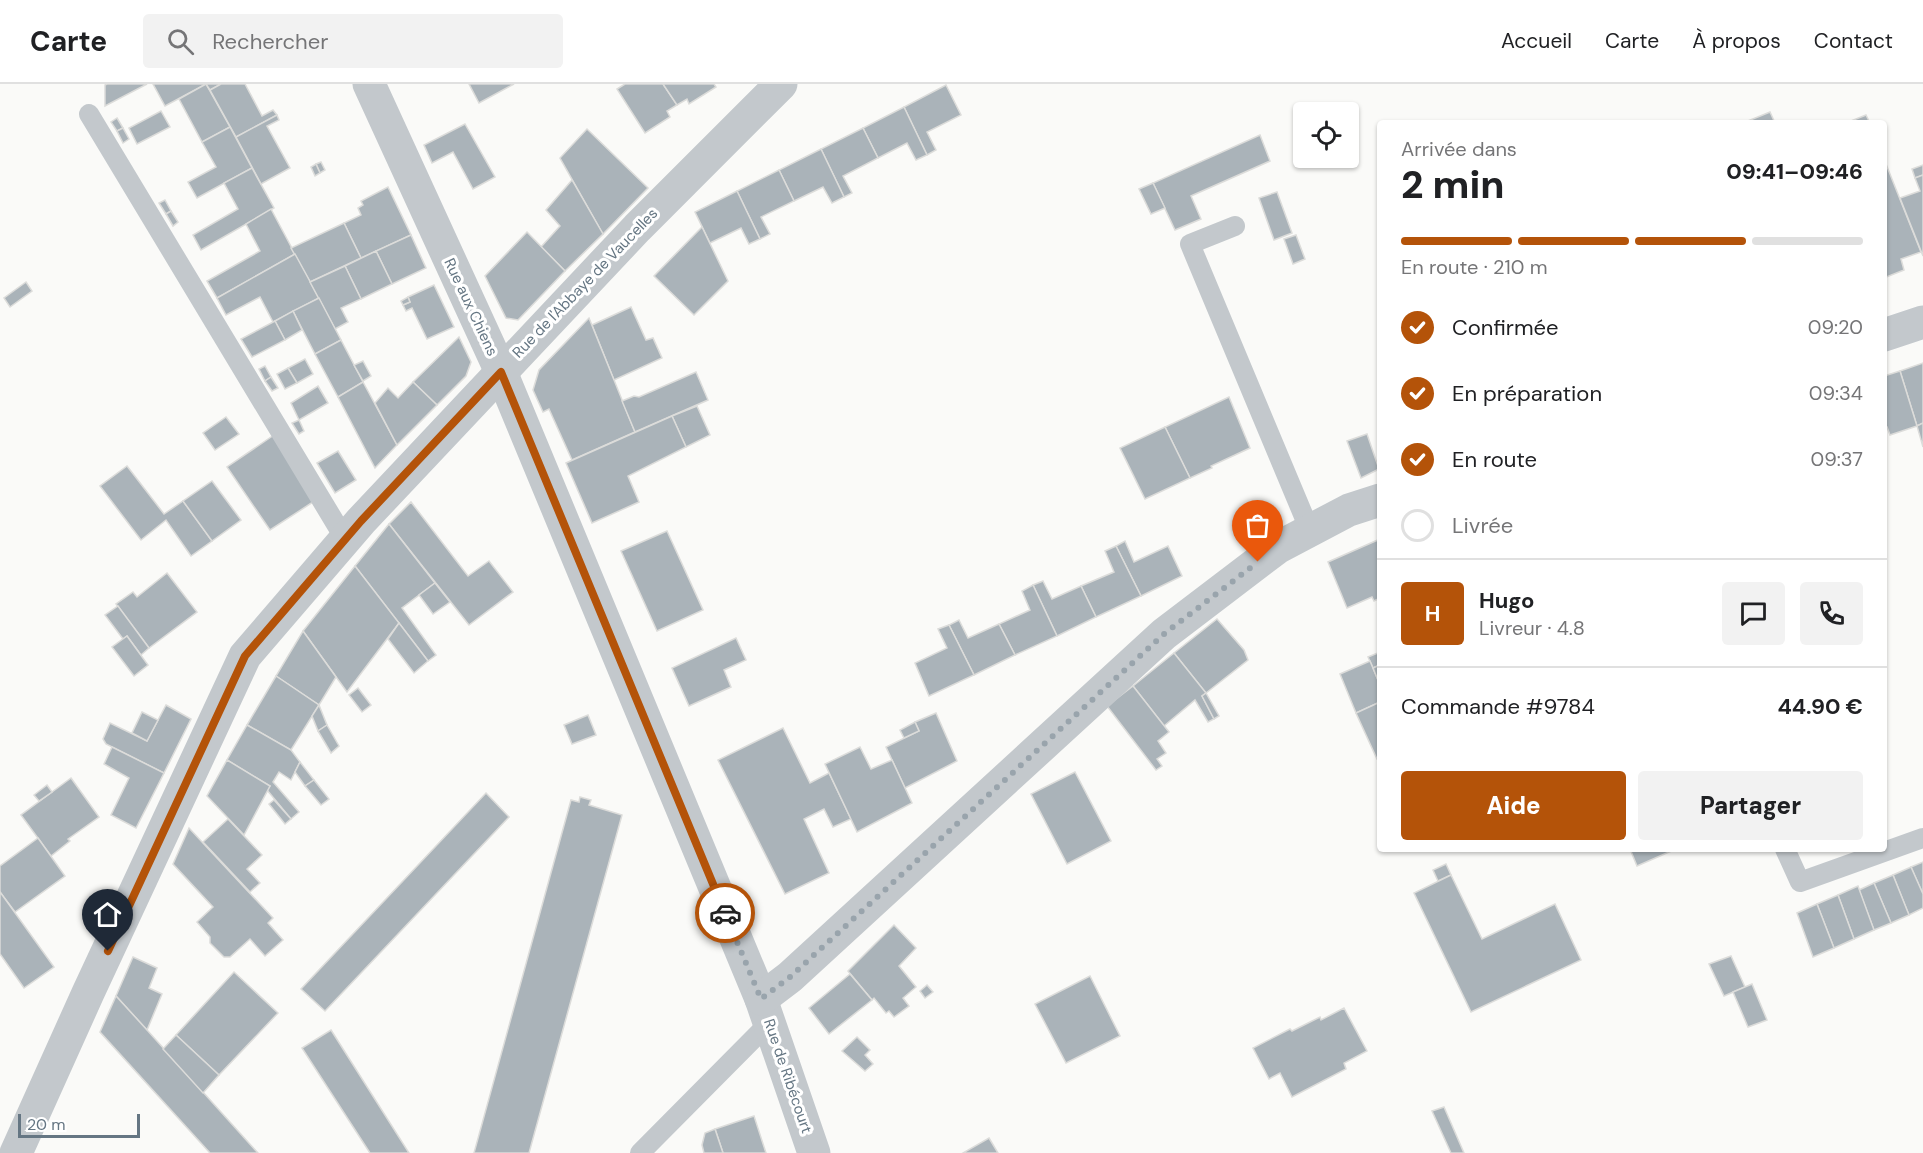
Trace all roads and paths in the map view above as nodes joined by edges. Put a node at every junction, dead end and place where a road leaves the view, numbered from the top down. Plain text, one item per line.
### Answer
1 (369, 84) edge
2 (781, 84) edge
3 (89, 114) dead end
4 (1235, 226) dead end
5 (1923, 322) edge
6 (1887, 334) edge
7 (501, 372) junction
8 (1377, 501) edge
9 (1310, 531) junction
10 (345, 539) junction
11 (1923, 838) edge
12 (1887, 851) edge
13 (1786, 852) edge
14 (1884, 852) edge
15 (765, 1010) junction
16 (16, 1153) edge
17 (640, 1153) edge
18 (814, 1153) edge

1 - 7 street, Rue aux Chiens
2 - 7 street, Rue de l'Abbaye de Vaucelles
3 - 10 lane
4 - 9 lane
5 - 6 street
7 - 10 street, Rue de l'Abbaye de Vaucelles
7 - 15 street, Rue aux Chiens
8 - 9 street
9 - 15 street
10 - 16 street, Rue de l'Abbaye de Vaucelles
11 - 12 lane
13 - 14 lane
15 - 17 lane
15 - 18 street, Rue de Ribécourt

